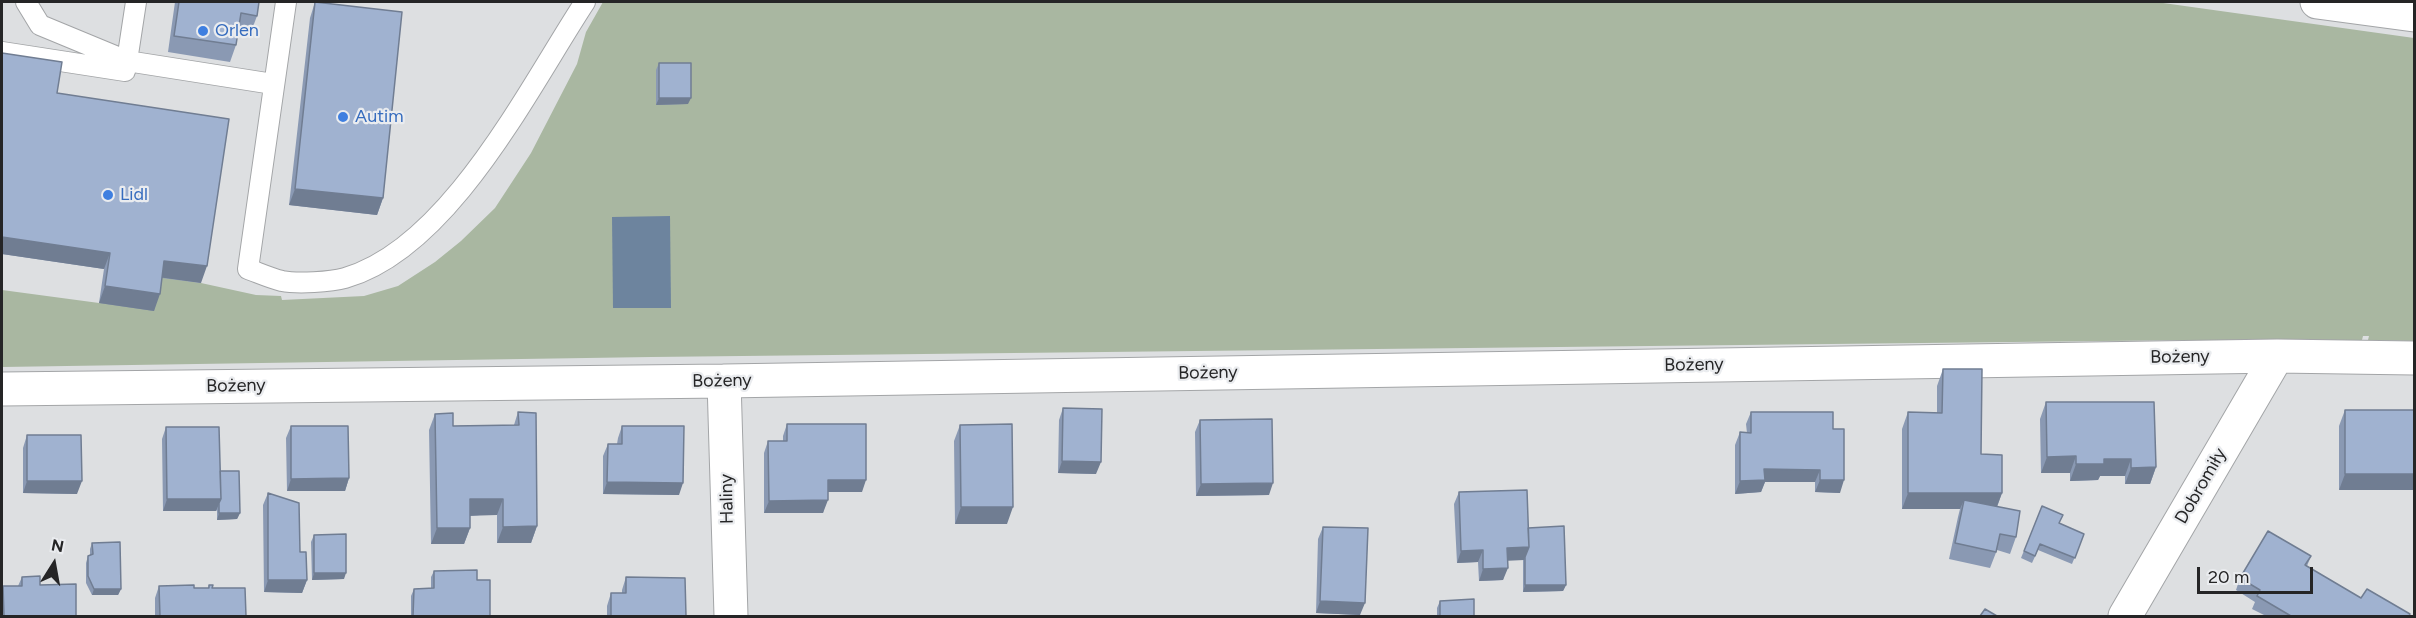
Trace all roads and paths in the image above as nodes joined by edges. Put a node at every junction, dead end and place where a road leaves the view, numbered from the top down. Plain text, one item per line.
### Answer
1 (26, 2) edge
2 (136, 2) edge
3 (286, 2) edge
4 (585, 2) edge
5 (2317, 2) edge
6 (2415, 15) edge
7 (2, 52) edge
8 (127, 61) junction
9 (273, 84) junction
10 (2277, 356) junction
11 (2415, 358) edge
12 (724, 381) junction
13 (2, 389) edge
14 (730, 616) edge
15 (2125, 616) edge

1 - 8 lane
2 - 8 lane
3 - 9 lane
4 - 9 lane
5 - 6 street
7 - 8 lane
8 - 9 lane
10 - 11 street, Bożeny
10 - 12 street, Bożeny
10 - 15 street, Dobromiły
12 - 13 street, Bożeny
12 - 14 street, Haliny

